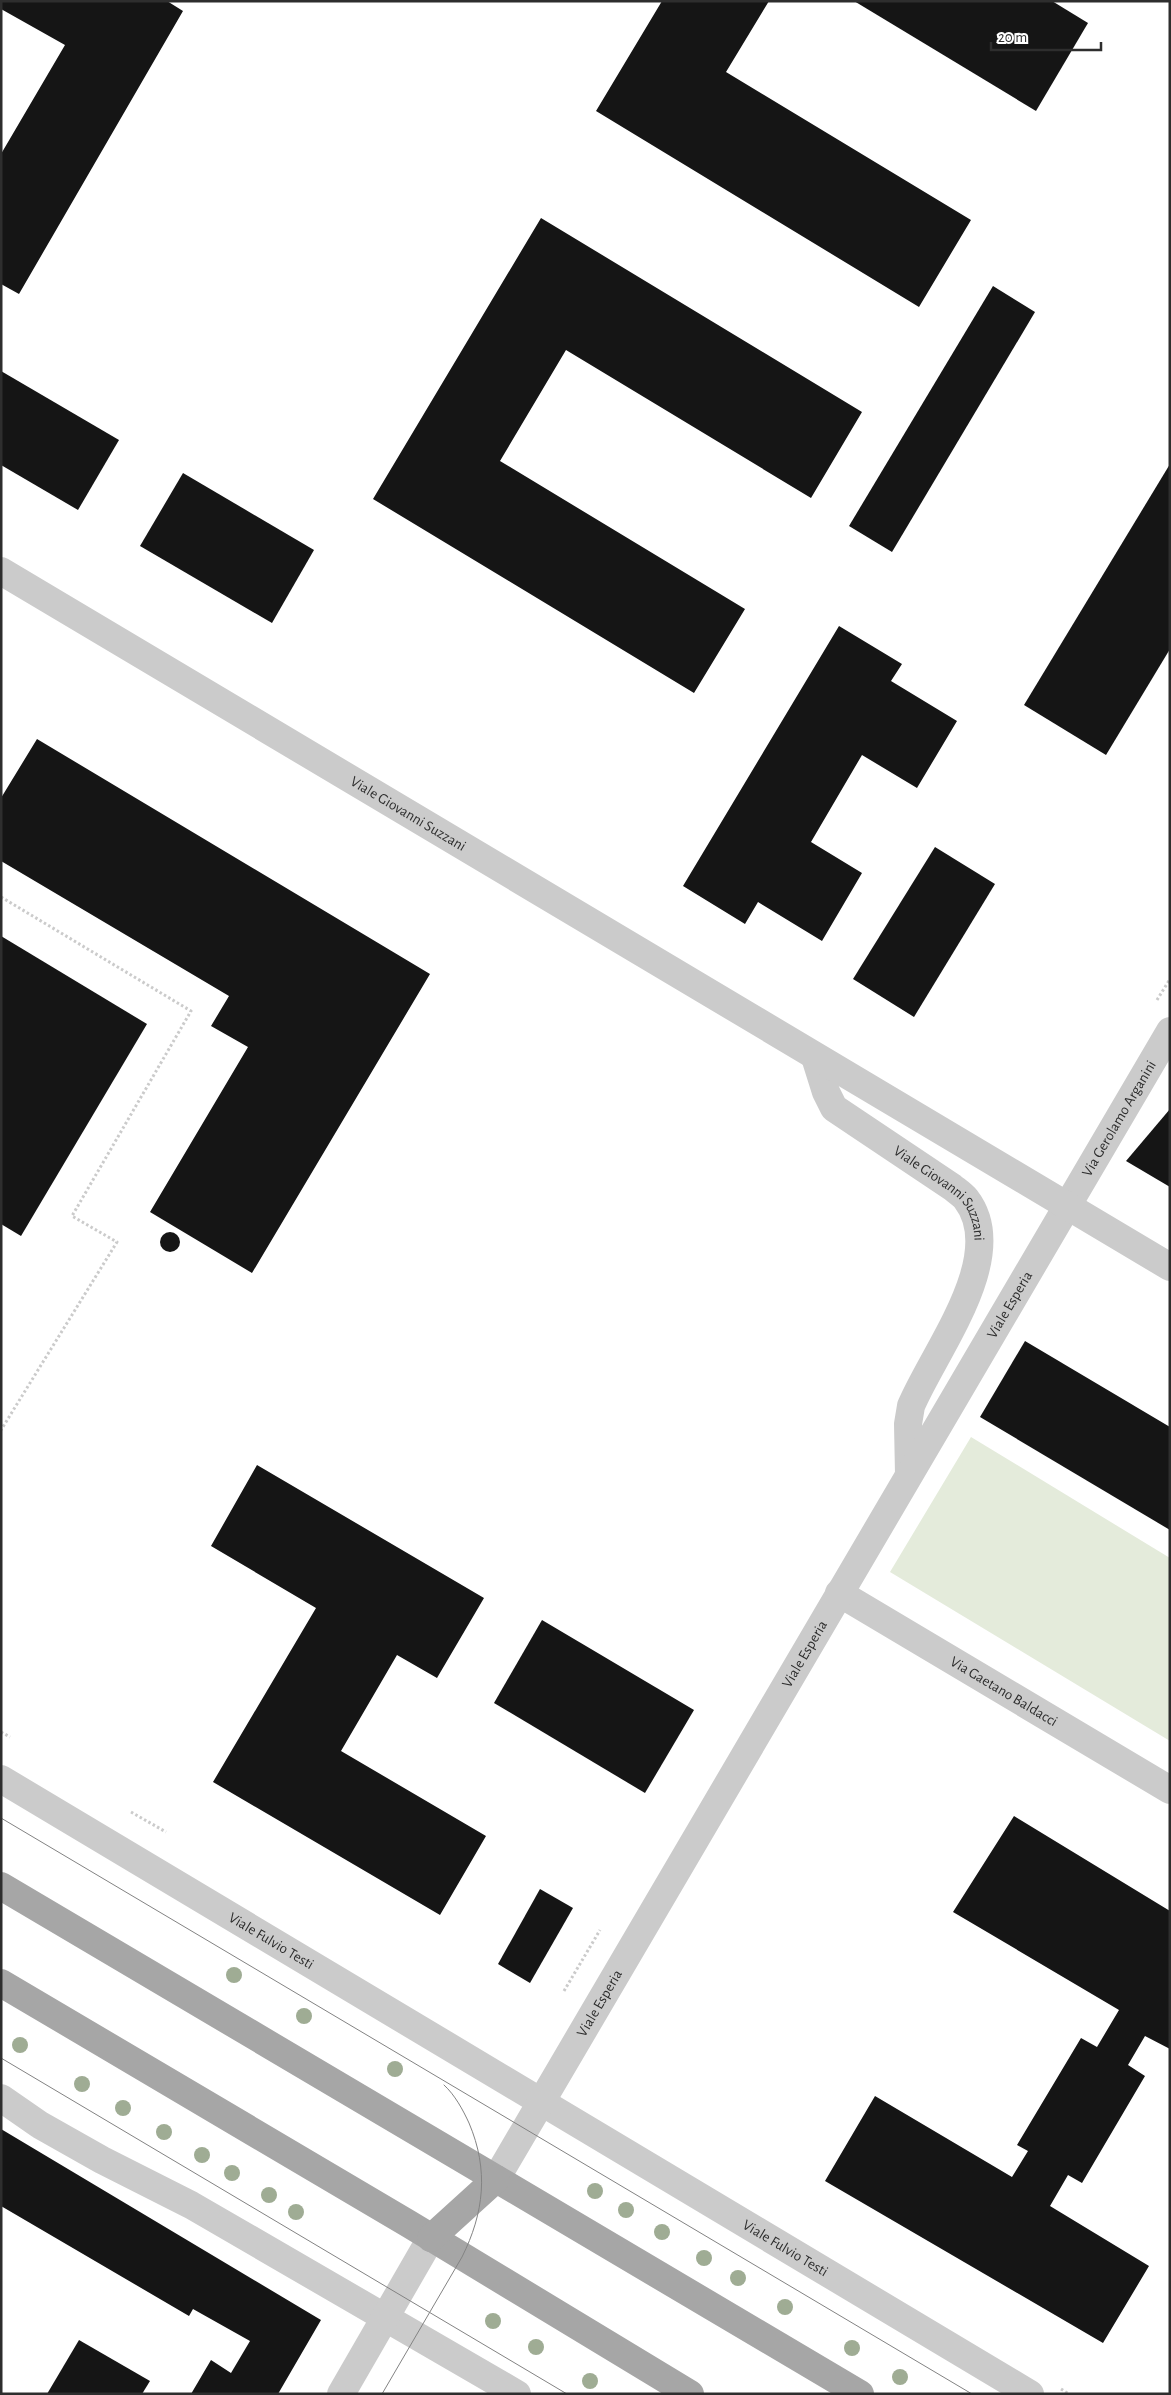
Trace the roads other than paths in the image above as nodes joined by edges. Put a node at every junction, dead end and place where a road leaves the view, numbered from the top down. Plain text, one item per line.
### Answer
1 (1, 571) edge
2 (1170, 1031) edge
3 (815, 1057) junction
4 (1066, 1205) junction
5 (1170, 1267) edge
6 (909, 1474) junction
7 (839, 1593) junction
8 (1, 1779) edge
9 (1170, 1790) edge
10 (1, 1886) edge
11 (1, 1983) edge
12 (2, 2099) edge
13 (542, 2101) junction
14 (496, 2179) junction
15 (431, 2238) junction
16 (385, 2317) junction
17 (341, 2394) edge
18 (517, 2394) edge
19 (690, 2394) edge
20 (860, 2394) edge
21 (1030, 2394) edge

1 - 3 street, Viale Giovanni Suzzani
2 - 4 street, Via Gerolamo Arganini
3 - 4 street, Viale Giovanni Suzzani
3 - 6 street, Viale Giovanni Suzzani
4 - 5 street, Viale Giovanni Suzzani
4 - 6 street, Viale Esperia
6 - 7 street, Viale Esperia
7 - 9 street, Via Gaetano Baldacci
7 - 13 street, Viale Esperia
8 - 13 street, Viale Fulvio Testi
10 - 14 main road
11 - 15 main road
12 - 16 street
13 - 14 street
13 - 21 street, Viale Fulvio Testi
14 - 15 main road
14 - 20 main road
15 - 16 street
15 - 19 main road
16 - 17 street
16 - 18 street

